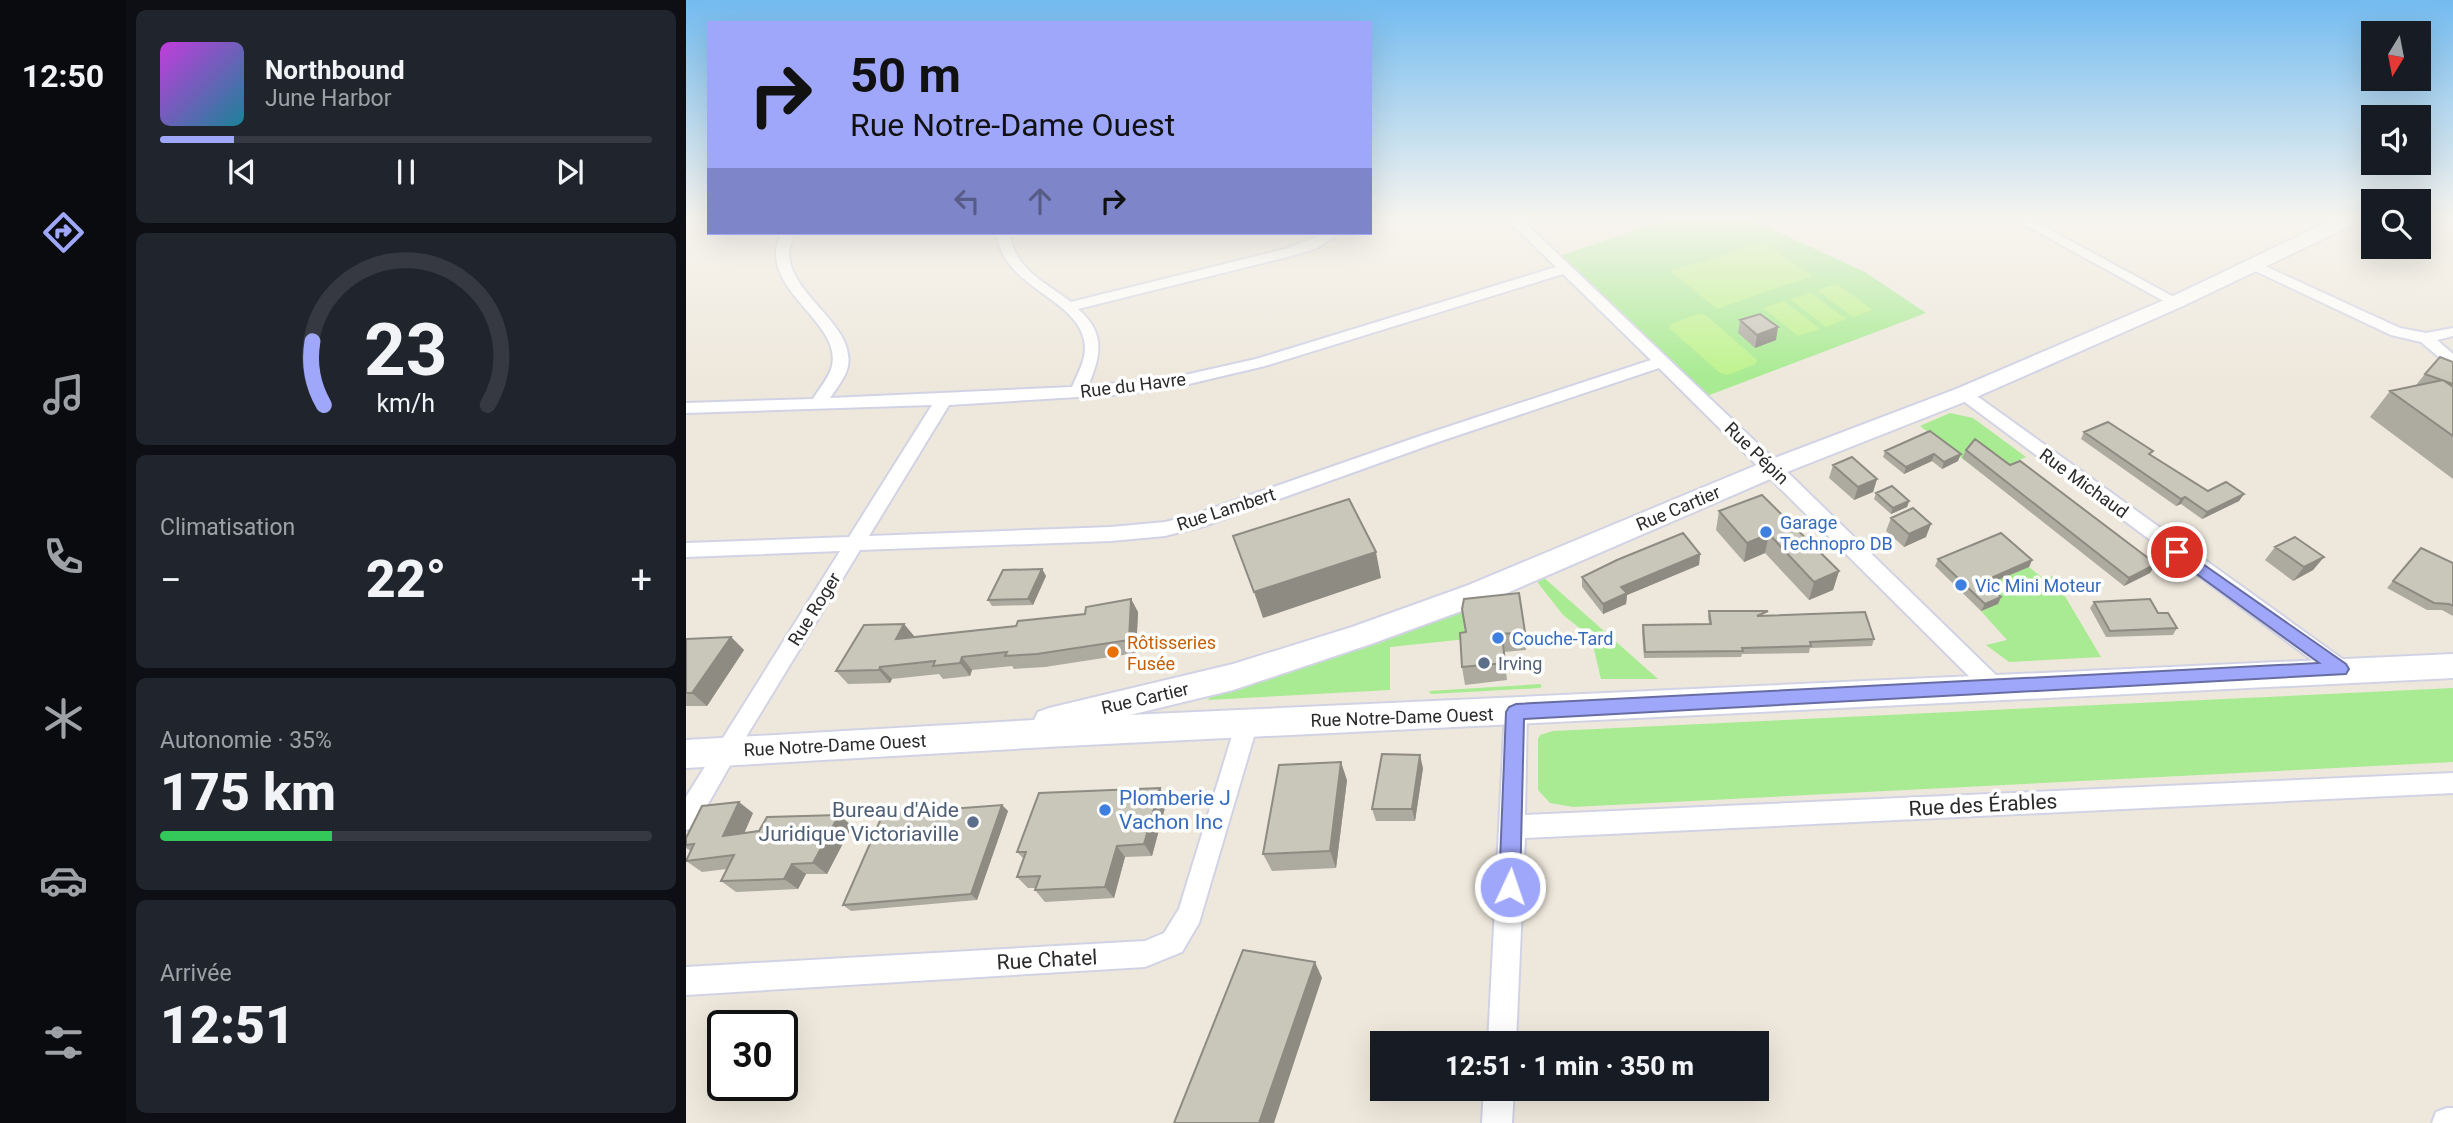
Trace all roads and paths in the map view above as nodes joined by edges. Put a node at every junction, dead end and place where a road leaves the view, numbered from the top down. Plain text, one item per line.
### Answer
1 (787, 272) edge
2 (1025, 272) edge
3 (1208, 272) edge
4 (1554, 272) edge
5 (1569, 272) edge
6 (2120, 272) edge
7 (2238, 272) edge
8 (2270, 272) edge
9 (2176, 302) junction
10 (1068, 307) junction
11 (2453, 332) edge
12 (2426, 338) junction
13 (1662, 362) junction
14 (2453, 362) edge
15 (1078, 392) junction
16 (1964, 394) junction
17 (944, 400) junction
18 (818, 404) junction
19 (686, 408) edge
20 (1773, 468) junction
21 (857, 542) junction
22 (686, 550) edge
23 (2453, 666) edge
24 (2340, 669) junction
25 (1996, 689) junction
26 (1516, 712) junction
27 (1247, 723) junction
28 (989, 738) junction
29 (726, 751) junction
30 (686, 754) edge
31 (2453, 783) edge
32 (686, 819) edge
33 (1513, 827) junction
34 (686, 981) edge
35 (1503, 1031) edge
36 (1498, 1101) edge
37 (1497, 1123) edge
38 (2447, 1123) edge
39 (2453, 1123) edge

1 - 18 street
2 - 10 street
3 - 10 street
4 - 15 street, Rue du Havre
5 - 13 street, Rue Pépin
6 - 9 street
7 - 9 street, Rue Cartier
8 - 12 street
9 - 16 street, Rue Cartier
10 - 15 street
11 - 12 street
12 - 14 street
13 - 20 street, Rue Pépin
13 - 21 street, Rue Lambert
15 - 17 street, Rue du Havre
16 - 20 street, Rue Cartier
16 - 24 street, Rue Michaud
17 - 18 street, Rue du Havre
17 - 21 street, Rue Roger
18 - 19 street, Rue du Havre
20 - 25 street, Rue Pépin
20 - 28 street, Rue Cartier
21 - 22 street, Rue Lambert
21 - 29 street, Rue Roger
23 - 24 street, Rue Notre-Dame Ouest
24 - 25 street, Rue Notre-Dame Ouest
25 - 26 street, Rue Notre-Dame Ouest
26 - 27 street, Rue Notre-Dame Ouest
26 - 33 street
27 - 28 street, Rue Notre-Dame Ouest
27 - 34 street, Rue Chatel
28 - 29 street, Rue Notre-Dame Ouest
29 - 30 street, Rue Notre-Dame Ouest
29 - 32 street, Rue Roger
31 - 33 street, Rue des Érables
33 - 35 street
36 - 37 street
38 - 39 street

